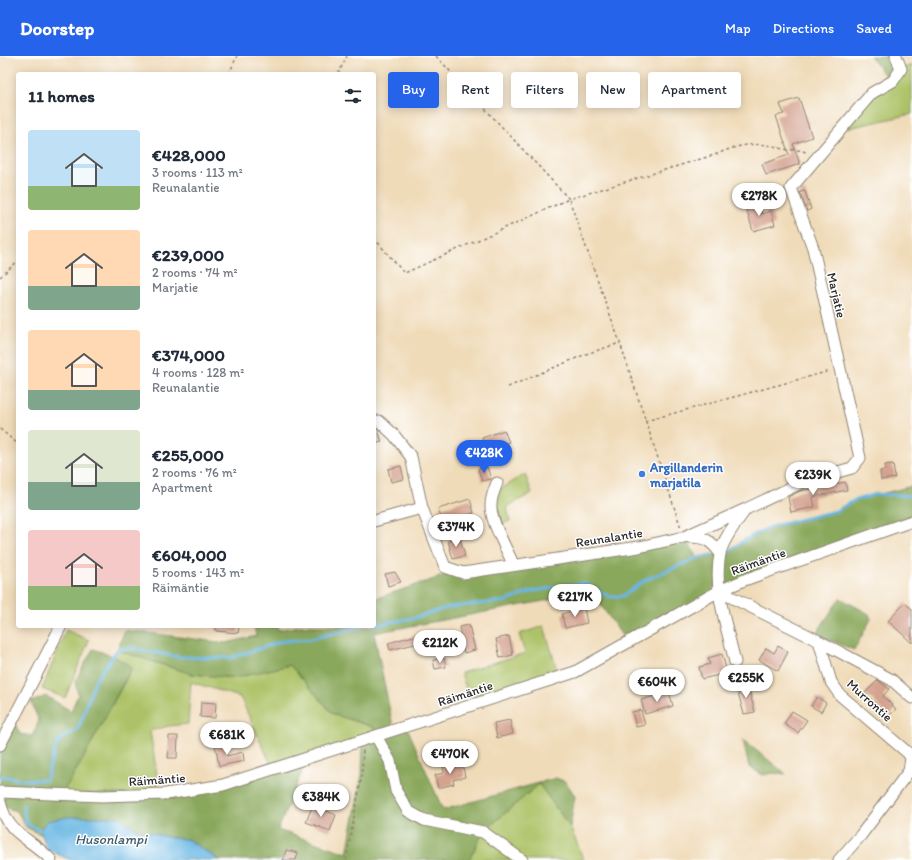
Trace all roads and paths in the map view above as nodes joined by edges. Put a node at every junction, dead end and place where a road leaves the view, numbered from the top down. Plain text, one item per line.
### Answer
1 (237, 56) edge
2 (347, 56) edge
3 (436, 56) edge
4 (896, 56) edge
5 (230, 72) edge
6 (339, 72) edge
7 (816, 159) junction
8 (569, 199) junction
9 (376, 240) edge
10 (16, 263) edge
11 (0, 277) edge
12 (620, 343) junction
13 (840, 368) junction
14 (508, 387) dead end
15 (379, 421) dead end
16 (644, 421) junction
17 (0, 429) edge
18 (16, 442) edge
19 (497, 483) dead end
20 (422, 508) junction
21 (746, 509) junction
22 (376, 520) edge
23 (912, 521) edge
24 (684, 537) junction
25 (720, 553) junction
26 (513, 564) junction
27 (719, 591) junction
28 (60, 628) edge
29 (819, 641) junction
30 (735, 662) dead end
31 (912, 698) edge
32 (376, 736) junction
33 (363, 741) junction
34 (0, 745) edge
35 (0, 792) edge
36 (0, 802) edge
37 (51, 860) edge
38 (346, 860) edge
39 (522, 860) edge
40 (839, 860) edge

1 - 5 path
2 - 6 path
3 - 8 path
4 - 7 street, Marjatie
7 - 8 path
7 - 13 street, Marjatie
8 - 9 path
8 - 12 path
10 - 11 path
12 - 14 path
12 - 16 path
13 - 16 path
13 - 21 street, Marjatie
15 - 20 street, Reunalantie
16 - 24 path
17 - 18 path
19 - 26 street
20 - 22 street
20 - 26 street, Reunalantie
21 - 24 street, Reunalantie
21 - 25 street
23 - 27 street, Räimäntie
24 - 25 street
24 - 26 street, Reunalantie
25 - 27 street
27 - 29 street
27 - 30 street
27 - 32 street, Räimäntie
28 - 34 street
29 - 31 street
29 - 40 street, Murrontie
32 - 33 street, Räimäntie
32 - 39 street
33 - 35 street, Räimäntie
33 - 38 path
36 - 37 street

